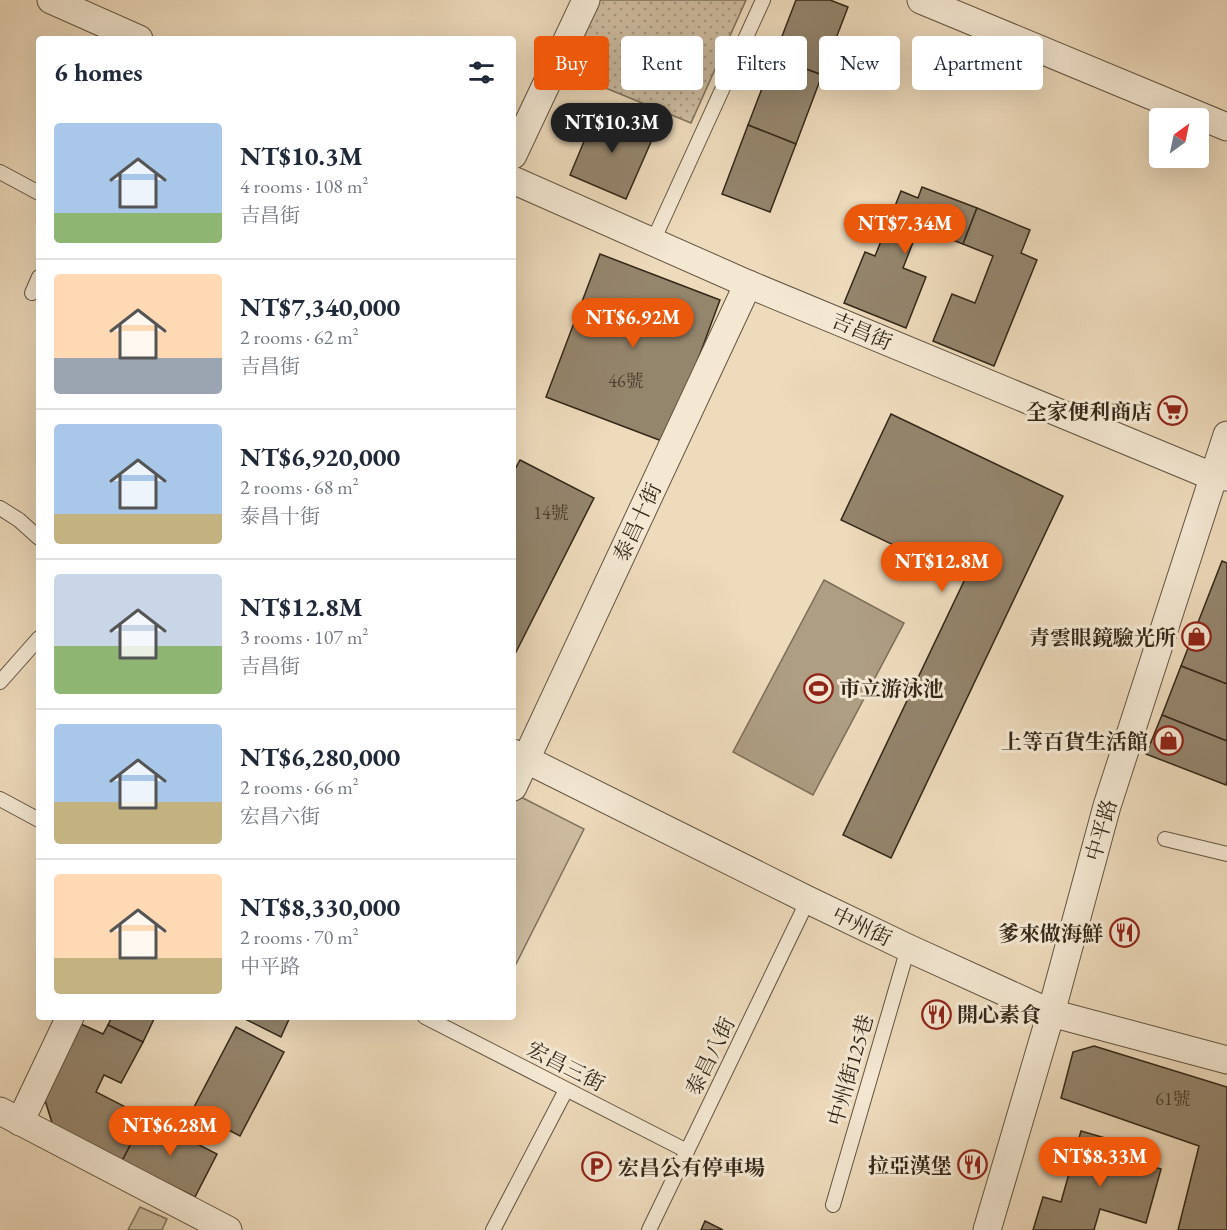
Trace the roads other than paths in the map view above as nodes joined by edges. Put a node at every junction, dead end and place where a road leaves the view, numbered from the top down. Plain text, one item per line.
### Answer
1 (51, 0) edge
2 (586, 0) edge
3 (764, 0) edge
4 (921, 0) edge
5 (133, 36) edge
6 (1227, 127) edge
7 (516, 149) edge
8 (0, 172) edge
9 (516, 181) edge
10 (36, 191) edge
11 (652, 242) junction
12 (36, 284) edge
13 (748, 284) junction
14 (32, 294) dead end
15 (1227, 435) edge
16 (1220, 477) edge
17 (0, 508) edge
18 (36, 535) edge
19 (36, 641) edge
20 (0, 682) edge
21 (519, 757) edge
22 (516, 772) edge
23 (0, 799) edge
24 (36, 818) edge
25 (1165, 839) dead end
26 (1227, 854) edge
27 (808, 900) junction
28 (908, 948) junction
29 (1051, 1013) junction
30 (68, 1020) edge
31 (431, 1020) edge
32 (1227, 1060) edge
33 (566, 1090) junction
34 (10, 1117) edge
35 (687, 1151) junction
36 (833, 1204) dead end
37 (228, 1230) edge
38 (493, 1230) edge
39 (650, 1230) edge
40 (987, 1230) edge

1 - 5 street
2 - 7 street
3 - 11 lane
4 - 6 street
8 - 10 lane
9 - 11 street, 吉昌街
11 - 13 street, 吉昌街
12 - 14 lane
13 - 16 street, 吉昌街
13 - 21 street, 泰昌十街
15 - 16 street, 中平路
16 - 29 street, 中平路
17 - 18 lane
19 - 20 lane
21 - 22 street, 泰昌十街
21 - 27 street, 中州街
23 - 24 lane
25 - 26 lane
27 - 28 street, 中州街
27 - 35 lane, 泰昌八街
28 - 29 street, 中州街
28 - 36 lane, 中州街125巷
29 - 32 street, 中州街
29 - 40 street, 中平路
30 - 34 street
31 - 33 lane, 宏昌三街
33 - 35 lane, 宏昌三街
33 - 38 lane
34 - 37 street
35 - 39 lane, 泰昌八街

